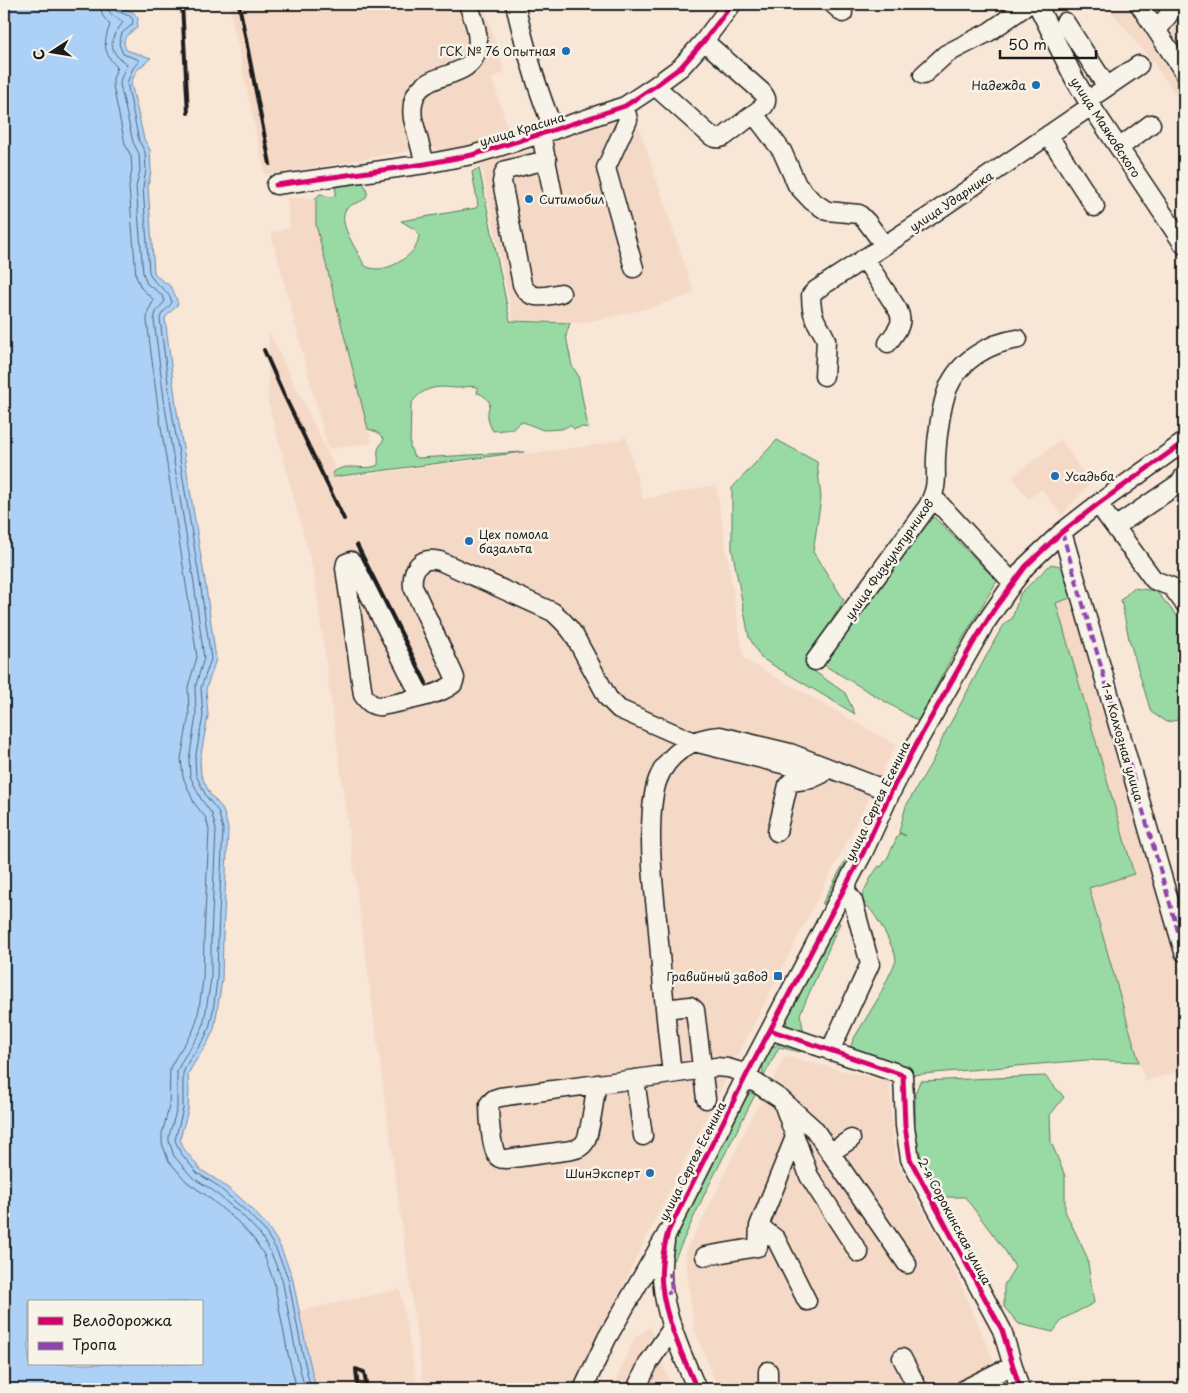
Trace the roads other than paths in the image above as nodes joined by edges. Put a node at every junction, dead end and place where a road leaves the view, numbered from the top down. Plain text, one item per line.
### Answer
1 (468, 4) edge
2 (515, 4) edge
3 (732, 4) edge
4 (1029, 4) edge
5 (1037, 4) edge
6 (1139, 4) edge
7 (1176, 4) edge
8 (1065, 22) dead end
9 (1157, 31) junction
10 (704, 41) junction
11 (1139, 66) dead end
12 (1183, 67) edge
13 (923, 75) dead end
14 (656, 86) junction
15 (1107, 87) junction
16 (1089, 103) junction
17 (625, 106) junction
18 (754, 114) junction
19 (1151, 124) dead end
20 (548, 132) junction
21 (1048, 135) junction
22 (1119, 148) junction
23 (546, 160) junction
24 (426, 164) junction
25 (276, 186) dead end
26 (553, 194) dead end
27 (1094, 207) dead end
28 (1181, 233) edge
29 (884, 245) junction
30 (864, 258) junction
31 (634, 268) dead end
32 (561, 293) dead end
33 (1018, 339) dead end
34 (888, 343) dead end
35 (824, 376) dead end
36 (1184, 442) edge
37 (1184, 476) edge
38 (933, 497) junction
39 (1098, 504) junction
40 (1115, 527) junction
41 (1062, 532) junction
42 (1013, 583) junction
43 (1184, 604) edge
44 (815, 661) dead end
45 (421, 697) junction
46 (694, 742) junction
47 (825, 771) junction
48 (891, 792) junction
49 (777, 832) dead end
50 (844, 888) junction
51 (1178, 903) edge
52 (1184, 952) edge
53 (665, 1009) junction
54 (770, 1030) junction
55 (830, 1051) junction
56 (702, 1069) junction
57 (672, 1074) junction
58 (746, 1076) junction
59 (635, 1079) junction
60 (597, 1084) junction
61 (706, 1099) dead end
62 (782, 1100) junction
63 (643, 1136) dead end
64 (795, 1137) junction
65 (851, 1139) dead end
66 (830, 1153) junction
67 (759, 1226) junction
68 (668, 1232) junction
69 (859, 1253) dead end
70 (705, 1256) dead end
71 (906, 1264) dead end
72 (807, 1301) dead end
73 (673, 1327) junction
74 (902, 1358) dead end
75 (1013, 1367) junction
76 (768, 1371) dead end
77 (583, 1389) edge
78 (636, 1389) edge
79 (697, 1389) edge
80 (768, 1389) edge
81 (918, 1389) edge
82 (965, 1389) edge
83 (1020, 1389) edge

1 - 24 street
2 - 20 street
3 - 10 street, улица Красина
4 - 13 street
5 - 16 street, улица Маяковского
6 - 9 street
7 - 9 street
8 - 15 street
9 - 12 street
10 - 14 street, улица Красина
10 - 18 street
11 - 15 street, улица Ударника
14 - 17 street, улица Красина
14 - 18 street
15 - 16 street, улица Ударника
16 - 21 street, улица Ударника
16 - 22 street, улица Маяковского
17 - 20 street, улица Красина
17 - 31 street
18 - 29 street
19 - 22 street
20 - 23 street
20 - 24 street, улица Красина
21 - 27 street
21 - 29 street, улица Ударника
22 - 28 street, улица Маяковского
23 - 26 street
23 - 32 street
24 - 25 street, улица Красина
29 - 30 street, улица Ударника
30 - 34 street
30 - 35 street, улица Ударника
33 - 38 street, улица Физкультурников
36 - 39 street, улица Сергея Есенина
37 - 40 street
38 - 42 street
38 - 44 street, улица Физкультурников
39 - 40 street
39 - 41 street, улица Сергея Есенина
40 - 43 street
41 - 42 street, улица Сергея Есенина
41 - 51 street, 1-я Колхозная улица
42 - 48 street, улица Сергея Есенина
45 - 45 street
45 - 46 street
46 - 47 street
46 - 53 street
47 - 48 street
47 - 49 street
48 - 50 street, улица Сергея Есенина
50 - 54 street, улица Сергея Есенина
50 - 55 street
51 - 52 street, 1-я Колхозная улица
53 - 56 street
53 - 57 street
54 - 55 street, 2-я Сорокинская улица
54 - 58 street, улица Сергея Есенина
55 - 75 street, 2-я Сорокинская улица
56 - 57 street
56 - 58 street
56 - 61 street
57 - 59 street
58 - 62 street
58 - 68 street, улица Сергея Есенина
59 - 60 street
59 - 63 street
60 - 60 street
62 - 64 street
62 - 66 street
64 - 67 street
64 - 69 street
65 - 66 street
66 - 71 street
67 - 70 street
67 - 72 street
68 - 73 street
68 - 77 street
73 - 78 street
73 - 79 street
74 - 81 street
75 - 82 street
75 - 83 street, 2-я Сорокинская улица
76 - 80 street

